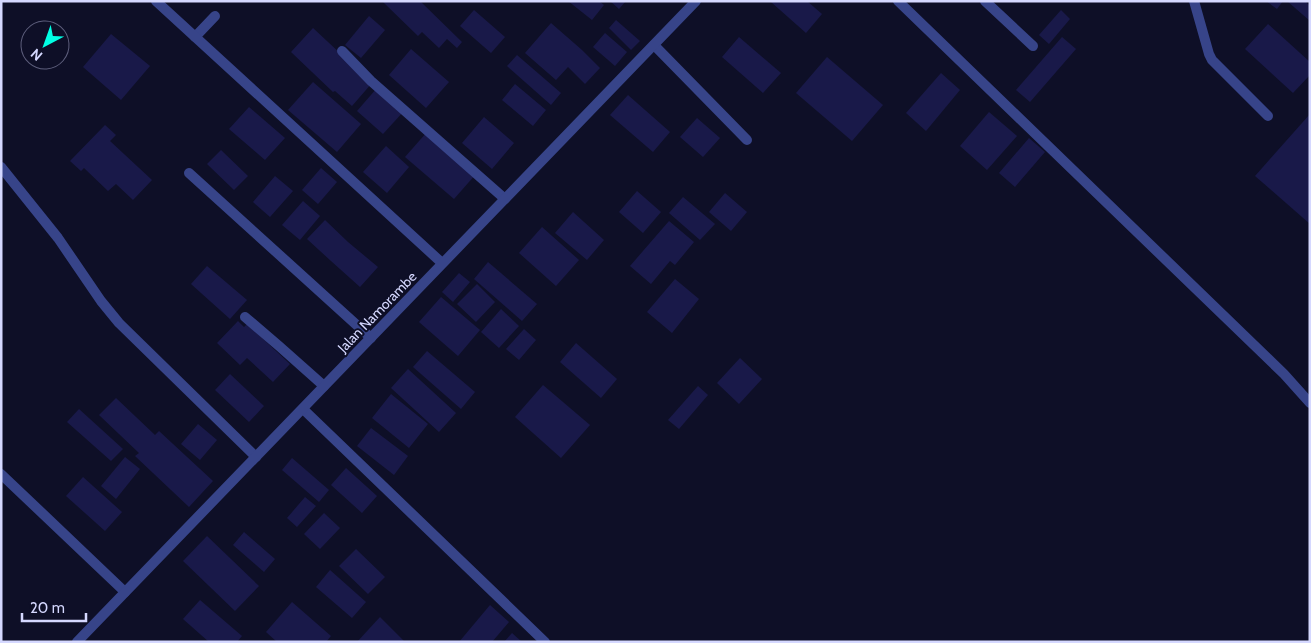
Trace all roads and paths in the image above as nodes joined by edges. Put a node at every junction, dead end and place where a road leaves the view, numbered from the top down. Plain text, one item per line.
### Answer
1 (156, 1) edge
2 (696, 1) edge
3 (898, 1) edge
4 (985, 1) edge
5 (1194, 1) edge
6 (215, 16) dead end
7 (195, 38) junction
8 (654, 45) junction
9 (1033, 46) dead end
10 (342, 51) dead end
11 (1268, 116) dead end
12 (747, 140) dead end
13 (1, 167) edge
14 (189, 173) dead end
15 (505, 200) junction
16 (442, 264) junction
17 (245, 317) dead end
18 (371, 338) junction
19 (324, 386) junction
20 (1310, 403) edge
21 (302, 409) junction
22 (256, 457) junction
23 (1, 474) edge
24 (125, 592) junction
25 (77, 642) edge
26 (546, 642) edge

1 - 7 street
2 - 8 street, Jalan Namorambe
3 - 20 street
4 - 9 street
5 - 11 street
6 - 7 street
7 - 16 street
8 - 12 street
8 - 15 street, Jalan Namorambe
10 - 15 street
13 - 22 street
14 - 18 street
15 - 16 street, Jalan Namorambe
16 - 18 street, Jalan Namorambe
17 - 19 street
18 - 19 street, Jalan Namorambe
19 - 21 street, Jalan Namorambe
21 - 22 street, Jalan Namorambe
21 - 26 street
22 - 24 street, Jalan Namorambe
23 - 24 street
24 - 25 street, Jalan Namorambe

